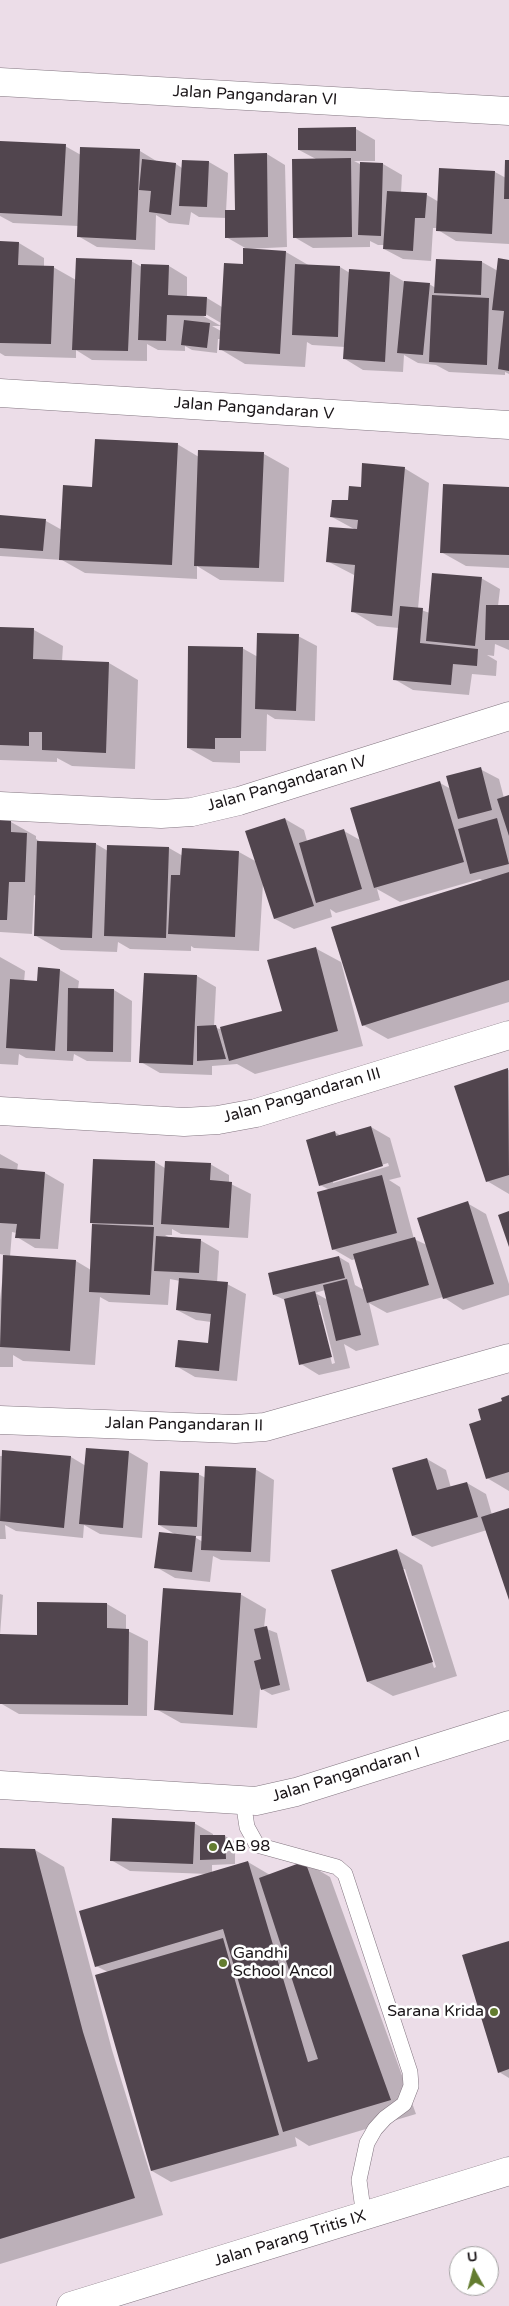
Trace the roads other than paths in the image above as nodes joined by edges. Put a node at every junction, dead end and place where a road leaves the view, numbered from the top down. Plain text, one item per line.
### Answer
1 (0, 82) edge
2 (509, 111) edge
3 (0, 393) edge
4 (509, 425) edge
5 (509, 716) edge
6 (0, 806) edge
7 (509, 1035) edge
8 (0, 1111) edge
9 (509, 1358) edge
10 (0, 1420) edge
11 (509, 1725) edge
12 (0, 1786) edge
13 (243, 1801) junction
14 (509, 2171) edge
15 (364, 2217) junction
16 (71, 2306) edge

1 - 2 street, Jalan Pangandaran VI
3 - 4 street, Jalan Pangandaran V
5 - 6 street, Jalan Pangandaran IV
7 - 8 street, Jalan Pangandaran III
9 - 10 street, Jalan Pangandaran II
11 - 13 street, Jalan Pangandaran I
12 - 13 street, Jalan Pangandaran I
13 - 15 lane
14 - 15 street, Jalan Parang Tritis IX
15 - 16 street, Jalan Parang Tritis IX

